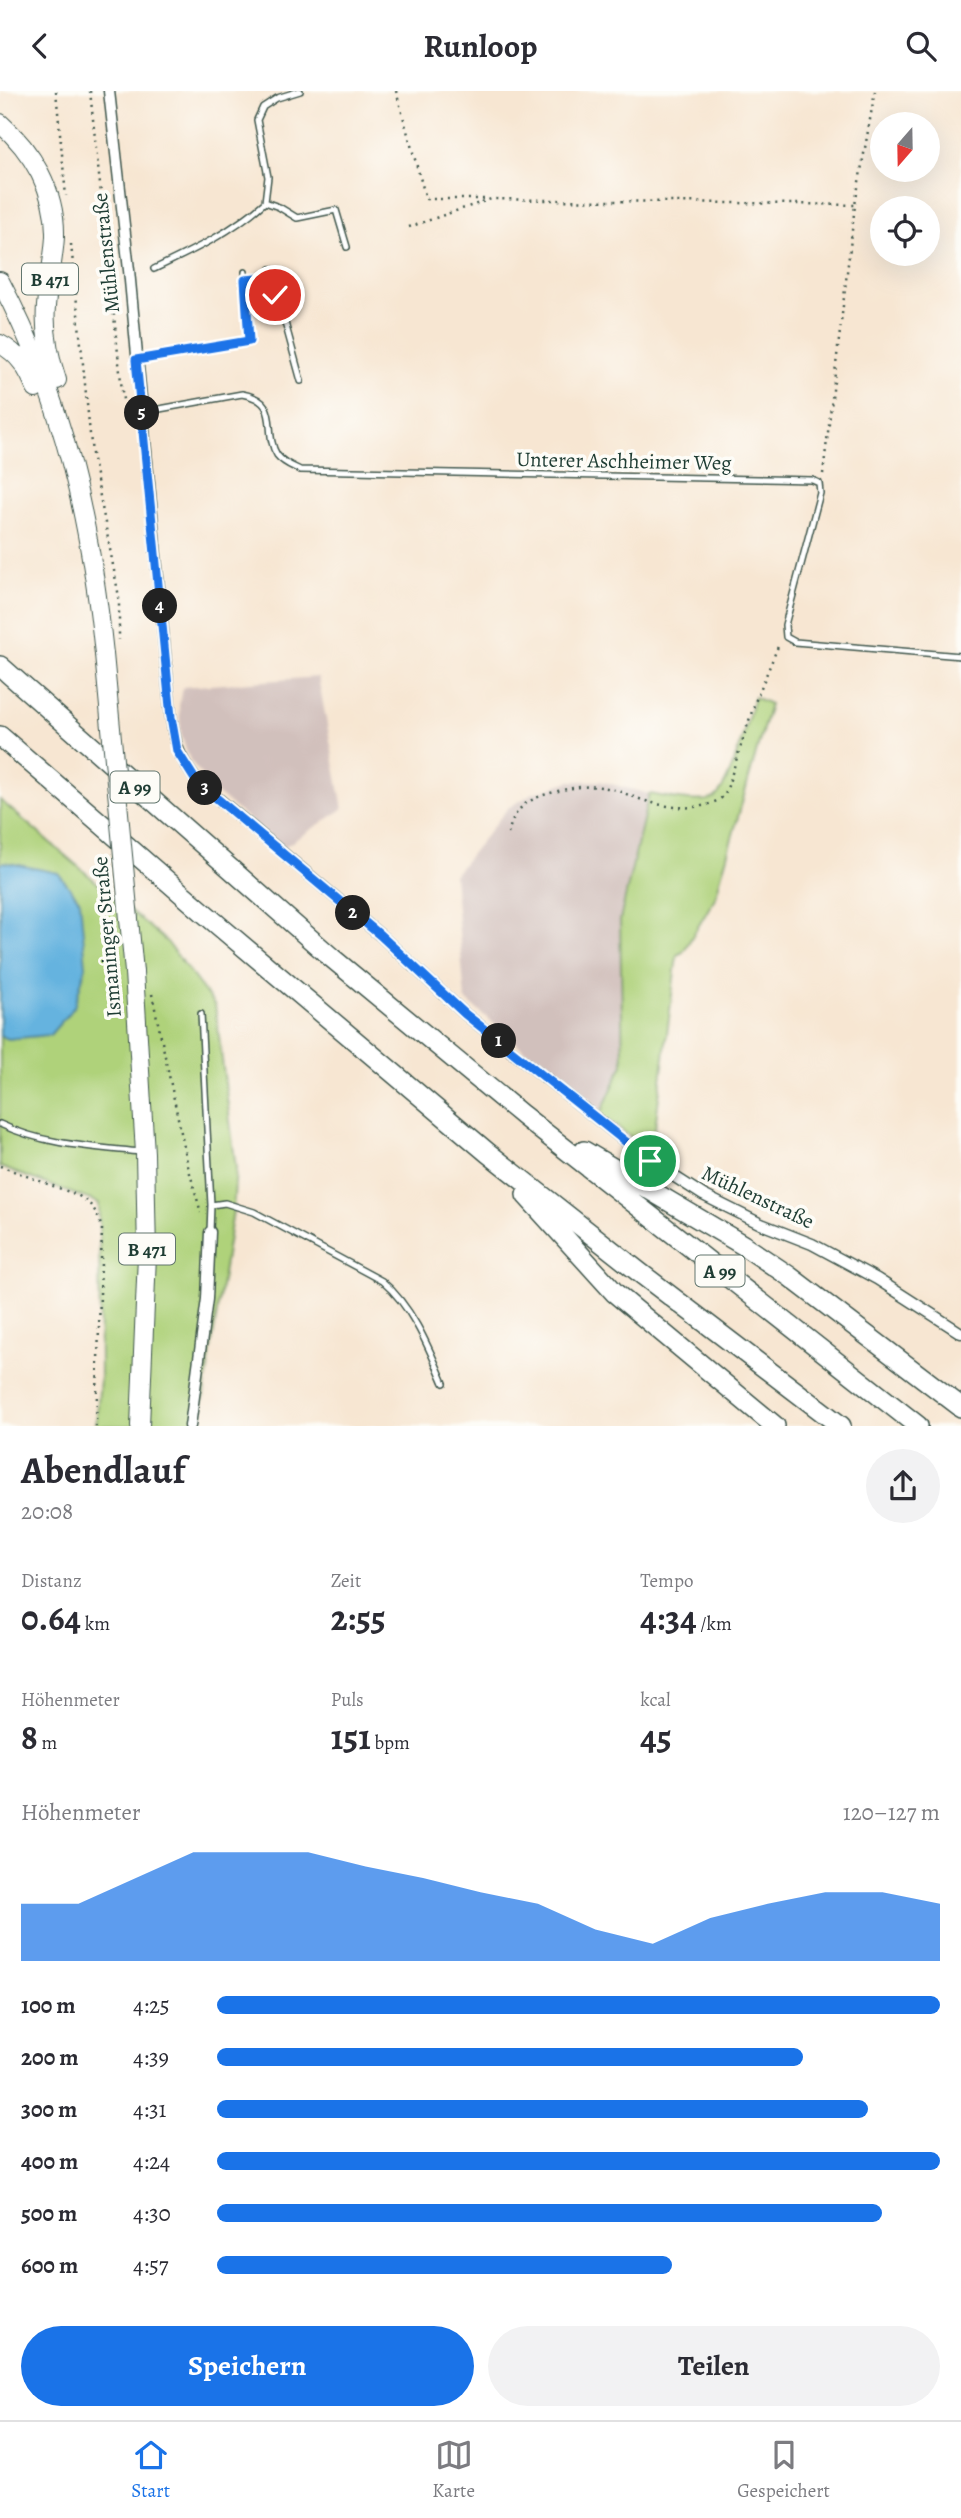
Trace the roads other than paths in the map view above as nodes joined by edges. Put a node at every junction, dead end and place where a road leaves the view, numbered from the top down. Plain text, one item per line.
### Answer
1 (109, 91) edge
2 (300, 91) edge
3 (0, 123) edge
4 (265, 202) junction
5 (347, 247) dead end
6 (154, 269) dead end
7 (271, 269) dead end
8 (245, 272) dead end
9 (272, 278) junction
10 (245, 280) junction
11 (0, 281) edge
12 (0, 344) edge
13 (136, 360) junction
14 (301, 381) dead end
15 (142, 412) junction
16 (68, 448) junction
17 (961, 656) edge
18 (0, 666) edge
19 (2, 741) edge
20 (201, 1014) dead end
21 (522, 1115) junction
22 (0, 1124) edge
23 (145, 1153) junction
24 (488, 1153) junction
25 (211, 1205) junction
26 (210, 1232) joint
27 (961, 1333) edge
28 (444, 1383) dead end
29 (961, 1407) edge
30 (140, 1426) edge
31 (190, 1426) edge
32 (775, 1426) edge
33 (841, 1426) edge
34 (918, 1426) edge

1 - 13 street, Mühlenstraße
2 - 4 lane
3 - 16 main road, B 471
4 - 5 lane
4 - 6 lane
7 - 9 lane
8 - 10 lane
9 - 10 lane
9 - 14 lane
10 - 13 lane
11 - 16 main road
12 - 16 main road, B 471
13 - 15 street, Mühlenstraße
15 - 17 lane, Unterer Aschheimer Weg
15 - 27 street, Mühlenstraße
16 - 23 main road, Ismaninger Straße / B 471, bridge
18 - 21 highway, A 99
19 - 24 highway, A 99
20 - 25 lane
21 - 29 highway
21 - 34 highway, A 99
22 - 23 lane
23 - 30 main road, Ismaninger Straße / B 471
24 - 32 highway
24 - 33 highway, A 99
25 - 26 lane
25 - 28 lane
26 - 31 street

